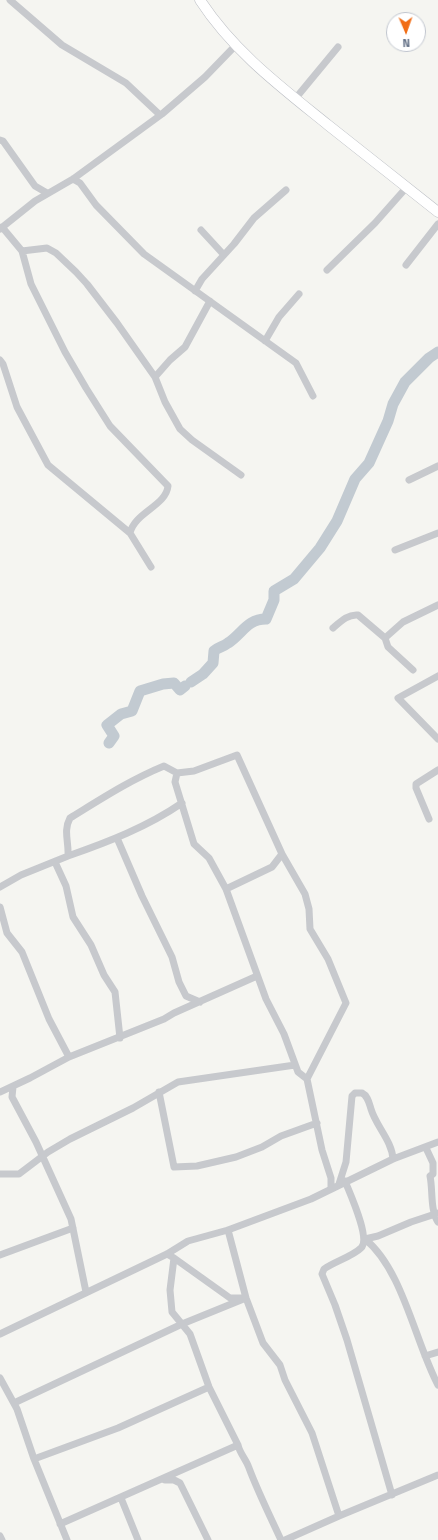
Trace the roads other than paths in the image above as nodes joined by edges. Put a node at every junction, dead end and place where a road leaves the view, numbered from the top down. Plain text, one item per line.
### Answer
1 (10, 0) edge
2 (200, 0) edge
3 (235, 46) junction
4 (338, 47) dead end
5 (295, 99) junction
6 (160, 115) junction
7 (0, 140) edge
8 (73, 179) junction
9 (406, 188) junction
10 (286, 190) dead end
11 (47, 193) junction
12 (438, 212) edge
13 (438, 224) edge
14 (1, 228) edge
15 (201, 230) dead end
16 (22, 251) junction
17 (224, 255) junction
18 (406, 265) dead end
19 (327, 270) dead end
20 (195, 291) junction
21 (299, 294) dead end
22 (210, 302) junction
23 (265, 341) junction
24 (0, 360) edge
25 (155, 377) junction
26 (313, 396) dead end
27 (438, 466) edge
28 (241, 475) dead end
29 (409, 480) dead end
30 (130, 533) junction
31 (438, 533) edge
32 (395, 550) dead end
33 (151, 567) dead end
34 (438, 605) edge
35 (333, 628) dead end
36 (385, 638) junction
37 (414, 670) dead end
38 (438, 676) edge
39 (438, 739) edge
40 (438, 770) edge
41 (177, 772) junction
42 (182, 803) junction
43 (429, 819) dead end
44 (117, 838) junction
45 (282, 854) junction
46 (68, 856) junction
47 (55, 862) junction
48 (0, 887) edge
49 (226, 889) junction
50 (0, 907) edge
51 (257, 976) junction
52 (186, 996) junction
53 (200, 1002) junction
54 (182, 1009) junction
55 (120, 1038) junction
56 (69, 1057) junction
57 (295, 1065) junction
58 (307, 1080) junction
59 (13, 1087) junction
60 (0, 1092) edge
61 (159, 1092) junction
62 (12, 1097) junction
63 (317, 1124) junction
64 (438, 1142) edge
65 (426, 1148) junction
66 (42, 1157) junction
67 (393, 1158) junction
68 (0, 1174) edge
69 (342, 1183) junction
70 (330, 1189) junction
71 (437, 1217) edge
72 (73, 1228) junction
73 (228, 1230) junction
74 (364, 1239) junction
75 (0, 1255) edge
76 (170, 1256) junction
77 (86, 1292) junction
78 (246, 1298) junction
79 (182, 1324) junction
80 (0, 1334) edge
81 (438, 1352) edge
82 (425, 1356) junction
83 (0, 1378) edge
84 (438, 1385) edge
85 (210, 1387) junction
86 (14, 1403) junction
87 (238, 1445) junction
88 (34, 1459) junction
89 (438, 1475) edge
90 (163, 1480) junction
91 (392, 1494) junction
92 (121, 1498) junction
93 (340, 1516) junction
94 (60, 1524) junction
95 (0, 1536) edge
96 (2, 1540) edge
97 (67, 1540) edge
98 (138, 1540) edge
99 (208, 1540) edge
100 (281, 1540) edge
101 (285, 1540) edge

1 - 6 street
2 - 3 street
3 - 5 street
3 - 6 street
4 - 5 street
5 - 9 street
6 - 8 street
7 - 11 street
8 - 11 street
8 - 20 street
9 - 12 street
9 - 19 street
10 - 17 street
11 - 14 street
13 - 18 street
14 - 16 street
15 - 17 street
16 - 25 street
16 - 30 street
17 - 20 street
20 - 22 street
21 - 23 street
22 - 23 street
22 - 25 street
23 - 26 street
24 - 30 street
25 - 28 street
27 - 29 street
30 - 33 street
31 - 32 street
34 - 36 street
35 - 36 street
36 - 37 street
38 - 39 street
40 - 43 street
41 - 42 street
41 - 45 street
41 - 46 street
42 - 44 street
42 - 49 street
44 - 46 street
44 - 52 street
45 - 49 street
45 - 58 street
46 - 47 street
47 - 48 street
47 - 55 street
49 - 51 street
50 - 56 street
51 - 53 street
51 - 57 street
52 - 53 street
52 - 54 street
53 - 54 street
54 - 55 street
55 - 56 street
56 - 59 street
57 - 58 street
57 - 61 street
58 - 63 street
59 - 60 street
59 - 62 street
60 - 62 street
61 - 63 street
61 - 66 street
62 - 66 street
63 - 70 street
64 - 65 street
65 - 67 street
65 - 71 street
66 - 68 street
66 - 72 street
67 - 69 street
67 - 69 street
69 - 70 street
69 - 74 street
70 - 73 street
71 - 74 street
72 - 75 street
72 - 77 street
73 - 76 street
73 - 78 street
74 - 82 street
74 - 91 street
76 - 77 street
76 - 78 street
76 - 79 street
77 - 80 street
78 - 79 street
78 - 93 street
79 - 85 street
79 - 86 street
81 - 82 street
82 - 84 street
83 - 86 street
85 - 87 street
85 - 88 street
86 - 88 street
87 - 90 street
87 - 100 street
88 - 94 street
89 - 91 street
90 - 92 street
90 - 99 street
91 - 93 street
92 - 94 street
92 - 98 street
93 - 101 street
94 - 97 street
95 - 96 street

